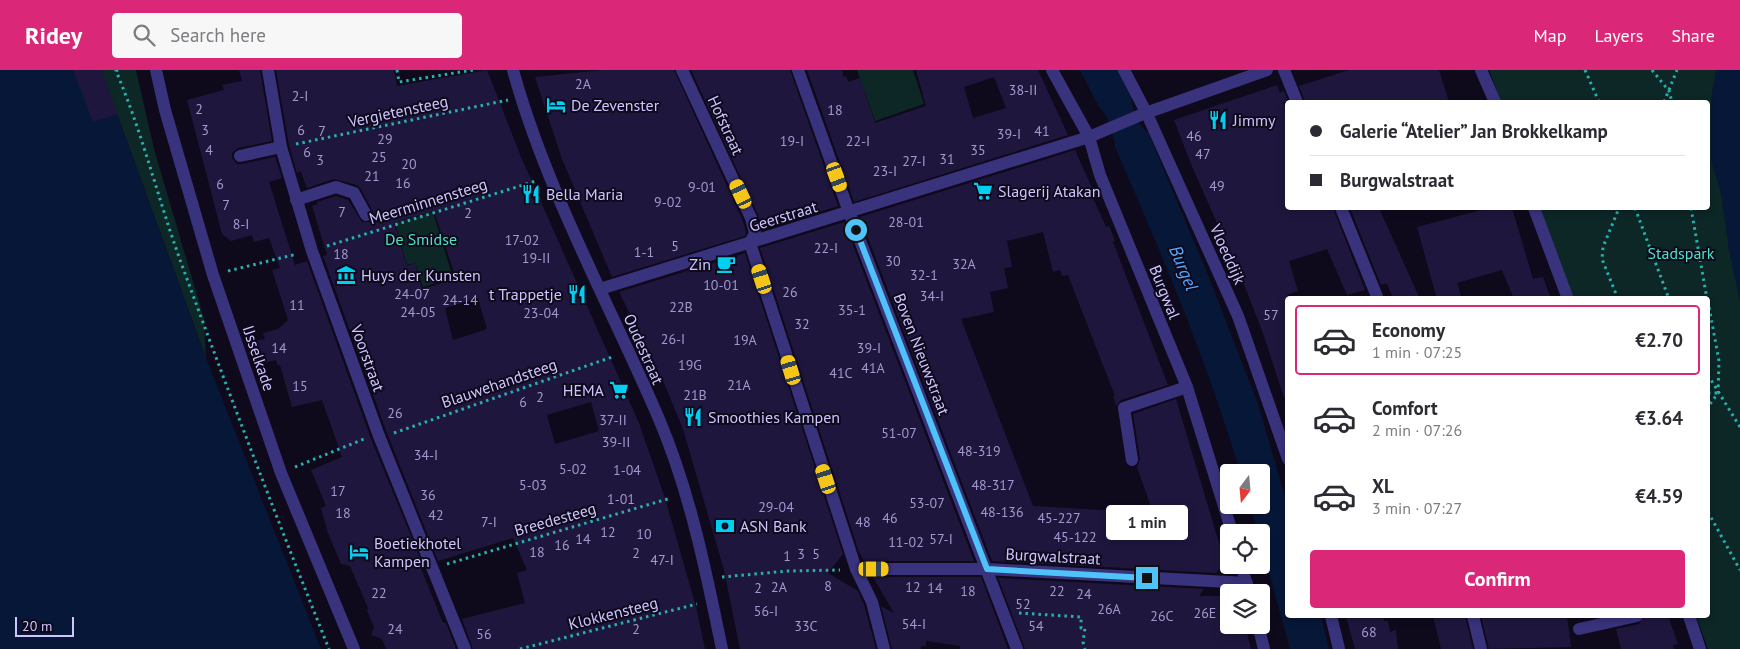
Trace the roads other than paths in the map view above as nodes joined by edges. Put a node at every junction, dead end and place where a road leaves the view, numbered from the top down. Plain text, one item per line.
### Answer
1 (156, 70) edge
2 (268, 70) edge
3 (513, 70) edge
4 (682, 70) edge
5 (798, 70) edge
6 (1052, 70) edge
7 (1124, 70) edge
8 (1267, 70) edge
9 (1284, 70) edge
10 (1482, 70) edge
11 (1296, 100) edge
12 (1494, 100) edge
13 (1145, 114) junction
14 (1090, 137) junction
15 (281, 147) junction
16 (240, 156) dead end
17 (296, 200) junction
18 (1342, 210) edge
19 (1535, 210) edge
20 (850, 212) junction
21 (366, 215) dead end
22 (750, 243) junction
23 (600, 289) junction
24 (1377, 296) edge
25 (1567, 296) edge
26 (1187, 387) junction
27 (1285, 450) edge
28 (1132, 460) dead end
29 (1230, 524) edge
30 (987, 569) junction
31 (856, 570) junction
32 (1220, 586) edge
33 (1331, 618) edge
34 (1473, 618) edge
35 (1628, 618) edge
36 (1689, 618) edge
37 (1579, 629) dead end
38 (1260, 634) edge
39 (354, 649) edge
40 (465, 649) edge
41 (722, 649) edge
42 (884, 649) edge
43 (1017, 649) edge
44 (1264, 649) edge
45 (1339, 649) edge
46 (1481, 649) edge
47 (1700, 649) edge

1 - 39 street, IJsselkade
2 - 15 street, Voorstraat
3 - 23 street, Oudestraat
4 - 22 street, Hofstraat
5 - 20 street, Boven Nieuwstraat
6 - 14 street, Burgwal
7 - 13 street, Vloeddijk
8 - 13 street, Geerstraat
9 - 11 street
10 - 12 street
13 - 14 street, Geerstraat
13 - 27 street, Vloeddijk
14 - 20 street, Geerstraat
14 - 26 street, Burgwal
15 - 16 street
15 - 17 street, Voorstraat
17 - 21 street
17 - 40 street, Voorstraat
18 - 24 street
19 - 25 street
20 - 22 street, Geerstraat
20 - 30 street, Boven Nieuwstraat
22 - 23 street, Geerstraat
22 - 31 street, Hofstraat
23 - 41 street, Oudestraat
26 - 28 street
26 - 29 street, Burgwal
30 - 31 street, Burgwalstraat
30 - 32 street, Burgwalstraat
30 - 43 street, Boven Nieuwstraat
31 - 42 street, Hofstraat
33 - 45 street
34 - 46 street
35 - 37 street
36 - 47 street
38 - 44 street

